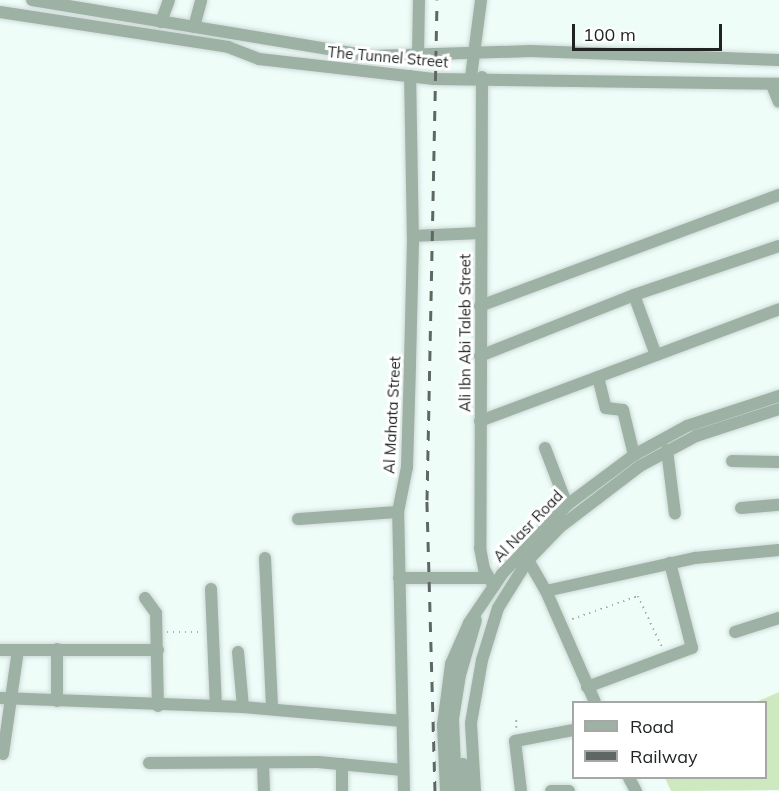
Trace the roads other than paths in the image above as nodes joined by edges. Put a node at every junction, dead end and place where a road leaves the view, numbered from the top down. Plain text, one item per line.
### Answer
1 (32, 0) edge
2 (169, 0) edge
3 (201, 0) edge
4 (419, 0) edge
5 (481, 0) edge
6 (0, 12) edge
7 (161, 22) junction
8 (194, 27) junction
9 (472, 51) junction
10 (418, 56) junction
11 (779, 60) edge
12 (410, 76) junction
13 (477, 77) junction
14 (776, 85) edge
15 (779, 102) edge
16 (779, 195) edge
17 (480, 233) junction
18 (413, 236) junction
19 (779, 246) edge
20 (634, 295) junction
21 (480, 306) junction
22 (779, 309) edge
23 (657, 355) junction
24 (480, 356) junction
25 (598, 377) junction
26 (779, 396) edge
27 (779, 409) edge
28 (480, 421) junction
29 (545, 448) dead end
30 (667, 450) junction
31 (634, 454) junction
32 (732, 461) dead end
33 (779, 462) edge
34 (567, 505) junction
35 (779, 505) edge
36 (741, 508) dead end
37 (398, 512) junction
38 (675, 514) dead end
39 (298, 519) dead end
40 (779, 549) edge
41 (265, 558) dead end
42 (528, 560) junction
43 (670, 562) junction
44 (399, 578) junction
45 (491, 582) junction
46 (212, 589) dead end
47 (546, 591) junction
48 (145, 598) dead end
49 (481, 605) junction
50 (779, 618) edge
51 (735, 632) dead end
52 (57, 649) junction
53 (0, 650) edge
54 (18, 650) junction
55 (158, 650) junction
56 (238, 652) dead end
57 (470, 656) junction
58 (587, 687) junction
59 (0, 698) edge
60 (14, 699) junction
61 (57, 701) junction
62 (594, 701) edge
63 (158, 706) junction
64 (216, 706) junction
65 (243, 707) junction
66 (272, 709) junction
67 (402, 722) junction
68 (572, 730) edge
69 (3, 754) dead end
70 (149, 763) dead end
71 (263, 764) junction
72 (342, 764) junction
73 (403, 770) junction
74 (264, 791) edge
75 (342, 791) edge
76 (404, 791) edge
77 (446, 791) edge
78 (456, 791) edge
79 (466, 791) edge
80 (475, 791) edge
81 (521, 791) edge
82 (551, 791) edge
83 (569, 791) edge

1 - 7 street, The Tunnel Street
2 - 7 street
3 - 8 street
4 - 10 street
5 - 9 street
6 - 12 street, The Tunnel Street
7 - 8 street, The Tunnel Street
8 - 10 street, The Tunnel Street
9 - 10 street, The Tunnel Street
9 - 11 street, The Tunnel Street
9 - 13 street, Ali Ibn Abi Taleb Street
12 - 13 street, The Tunnel Street
12 - 18 street, Al Mahata Street
13 - 14 street, The Tunnel Street
13 - 17 street, Ali Ibn Abi Taleb Street
14 - 15 street
16 - 21 street
17 - 18 street
17 - 21 street, Ali Ibn Abi Taleb Street
18 - 37 street, Al Mahata Street
19 - 20 street
20 - 23 street
20 - 24 street
21 - 24 street, Ali Ibn Abi Taleb Street
22 - 23 street
23 - 25 street
24 - 28 street, Ali Ibn Abi Taleb Street
25 - 28 street
25 - 31 street
26 - 31 street, Al Nasr Road
27 - 30 street, Al Nasr Road
28 - 45 street, Ali Ibn Abi Taleb Street
29 - 34 street
30 - 38 street
30 - 42 street, Al Nasr Road
31 - 34 street, Al Nasr Road
32 - 33 street
34 - 45 street, Al Nasr Road
35 - 36 street
37 - 39 street
37 - 44 street, Al Mahata Street
40 - 43 street
41 - 66 street
42 - 47 street
42 - 57 street
42 - 80 street, Al Nasr Road
43 - 47 street
43 - 58 street
44 - 45 street
44 - 67 street, Al Mahata Street
45 - 49 street, Al Nasr Road
46 - 64 street
47 - 58 street
48 - 55 street
49 - 57 street
49 - 77 street, Al Nasr Road
50 - 51 street
52 - 54 street
52 - 55 street
52 - 61 street
53 - 54 street
54 - 60 street
55 - 63 street
56 - 65 street
57 - 78 street
57 - 79 street
58 - 62 street
59 - 60 street
60 - 61 street
60 - 69 street
61 - 63 street
63 - 64 street
64 - 65 street
65 - 66 street
66 - 67 street
67 - 73 street, Al Mahata Street
68 - 81 street
70 - 71 street
71 - 72 street
71 - 74 street
72 - 73 street
72 - 75 street
73 - 76 street, Al Mahata Street
82 - 83 street

